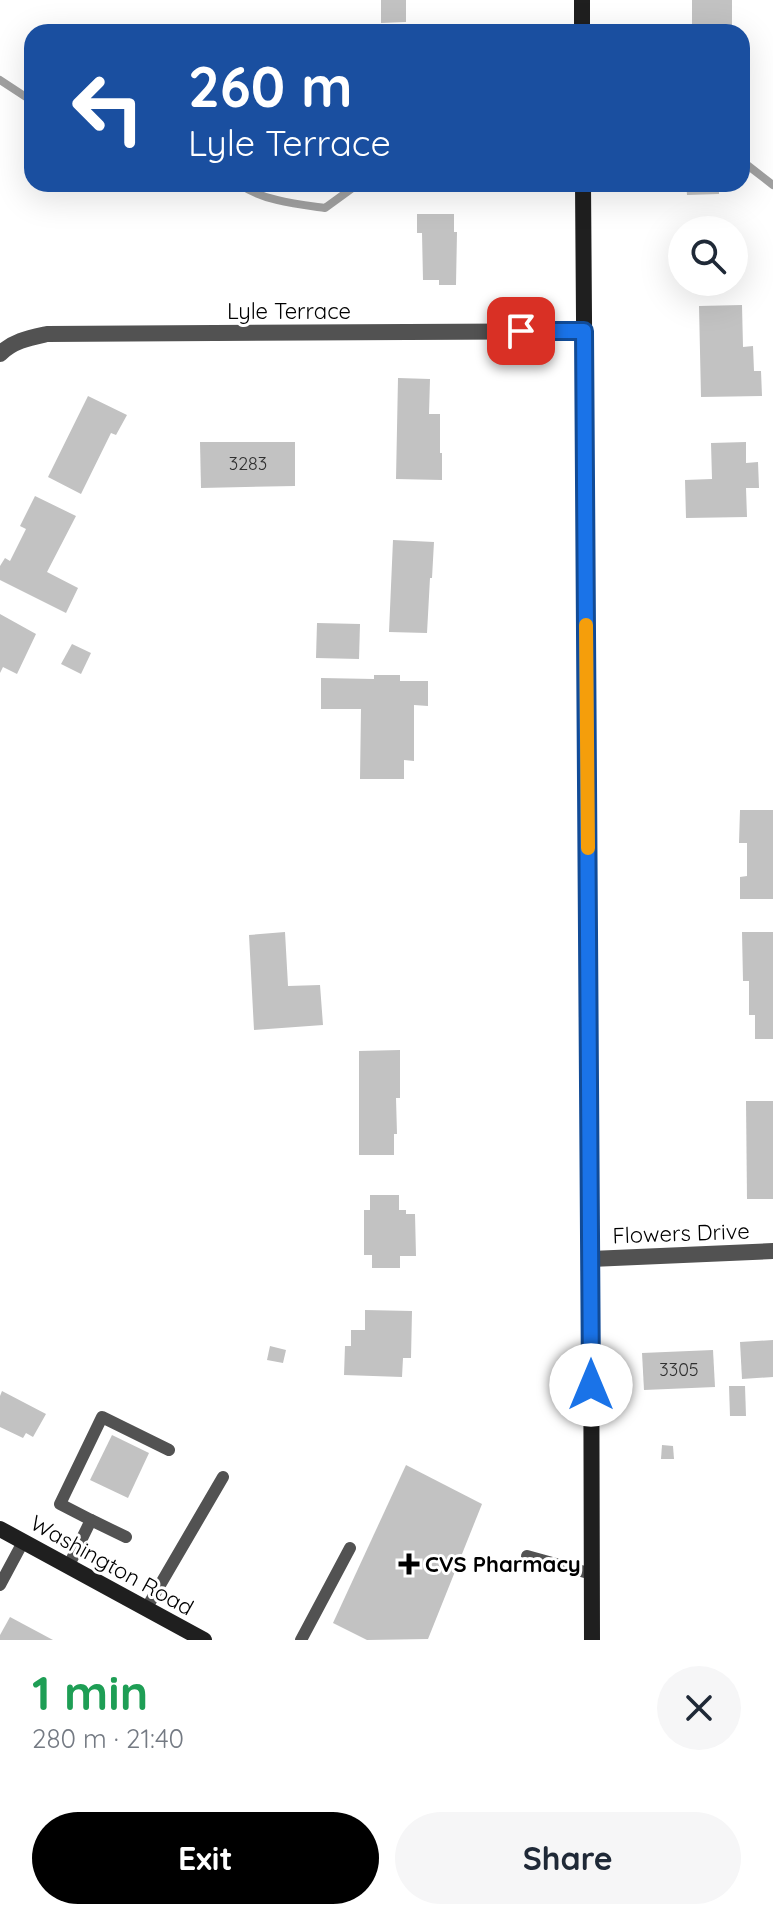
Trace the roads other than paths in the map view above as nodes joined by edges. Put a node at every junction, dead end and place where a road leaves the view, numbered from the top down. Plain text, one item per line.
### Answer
1 (582, 0) edge
2 (582, 24) edge
3 (583, 192) edge
4 (584, 331) junction
5 (0, 354) edge
6 (773, 1251) edge
7 (591, 1259) junction
8 (169, 1450) dead end
9 (223, 1477) dead end
10 (91, 1520) junction
11 (0, 1529) edge
12 (126, 1537) dead end
13 (23, 1542) junction
14 (350, 1548) dead end
15 (527, 1556) dead end
16 (68, 1567) junction
17 (592, 1574) junction
18 (0, 1585) edge
19 (146, 1609) junction
20 (204, 1640) edge
21 (301, 1640) edge
22 (592, 1640) edge

1 - 2 street
3 - 4 street
4 - 5 street, Lyle Terrace
4 - 7 street
6 - 7 street, Flowers Drive
7 - 17 street
8 - 10 lane
9 - 19 lane
10 - 12 lane
10 - 16 lane
11 - 13 street, Washington Road
13 - 16 street, Washington Road
13 - 18 lane
14 - 21 lane
15 - 17 lane
16 - 19 street, Washington Road
17 - 22 street
19 - 20 street, Washington Road

